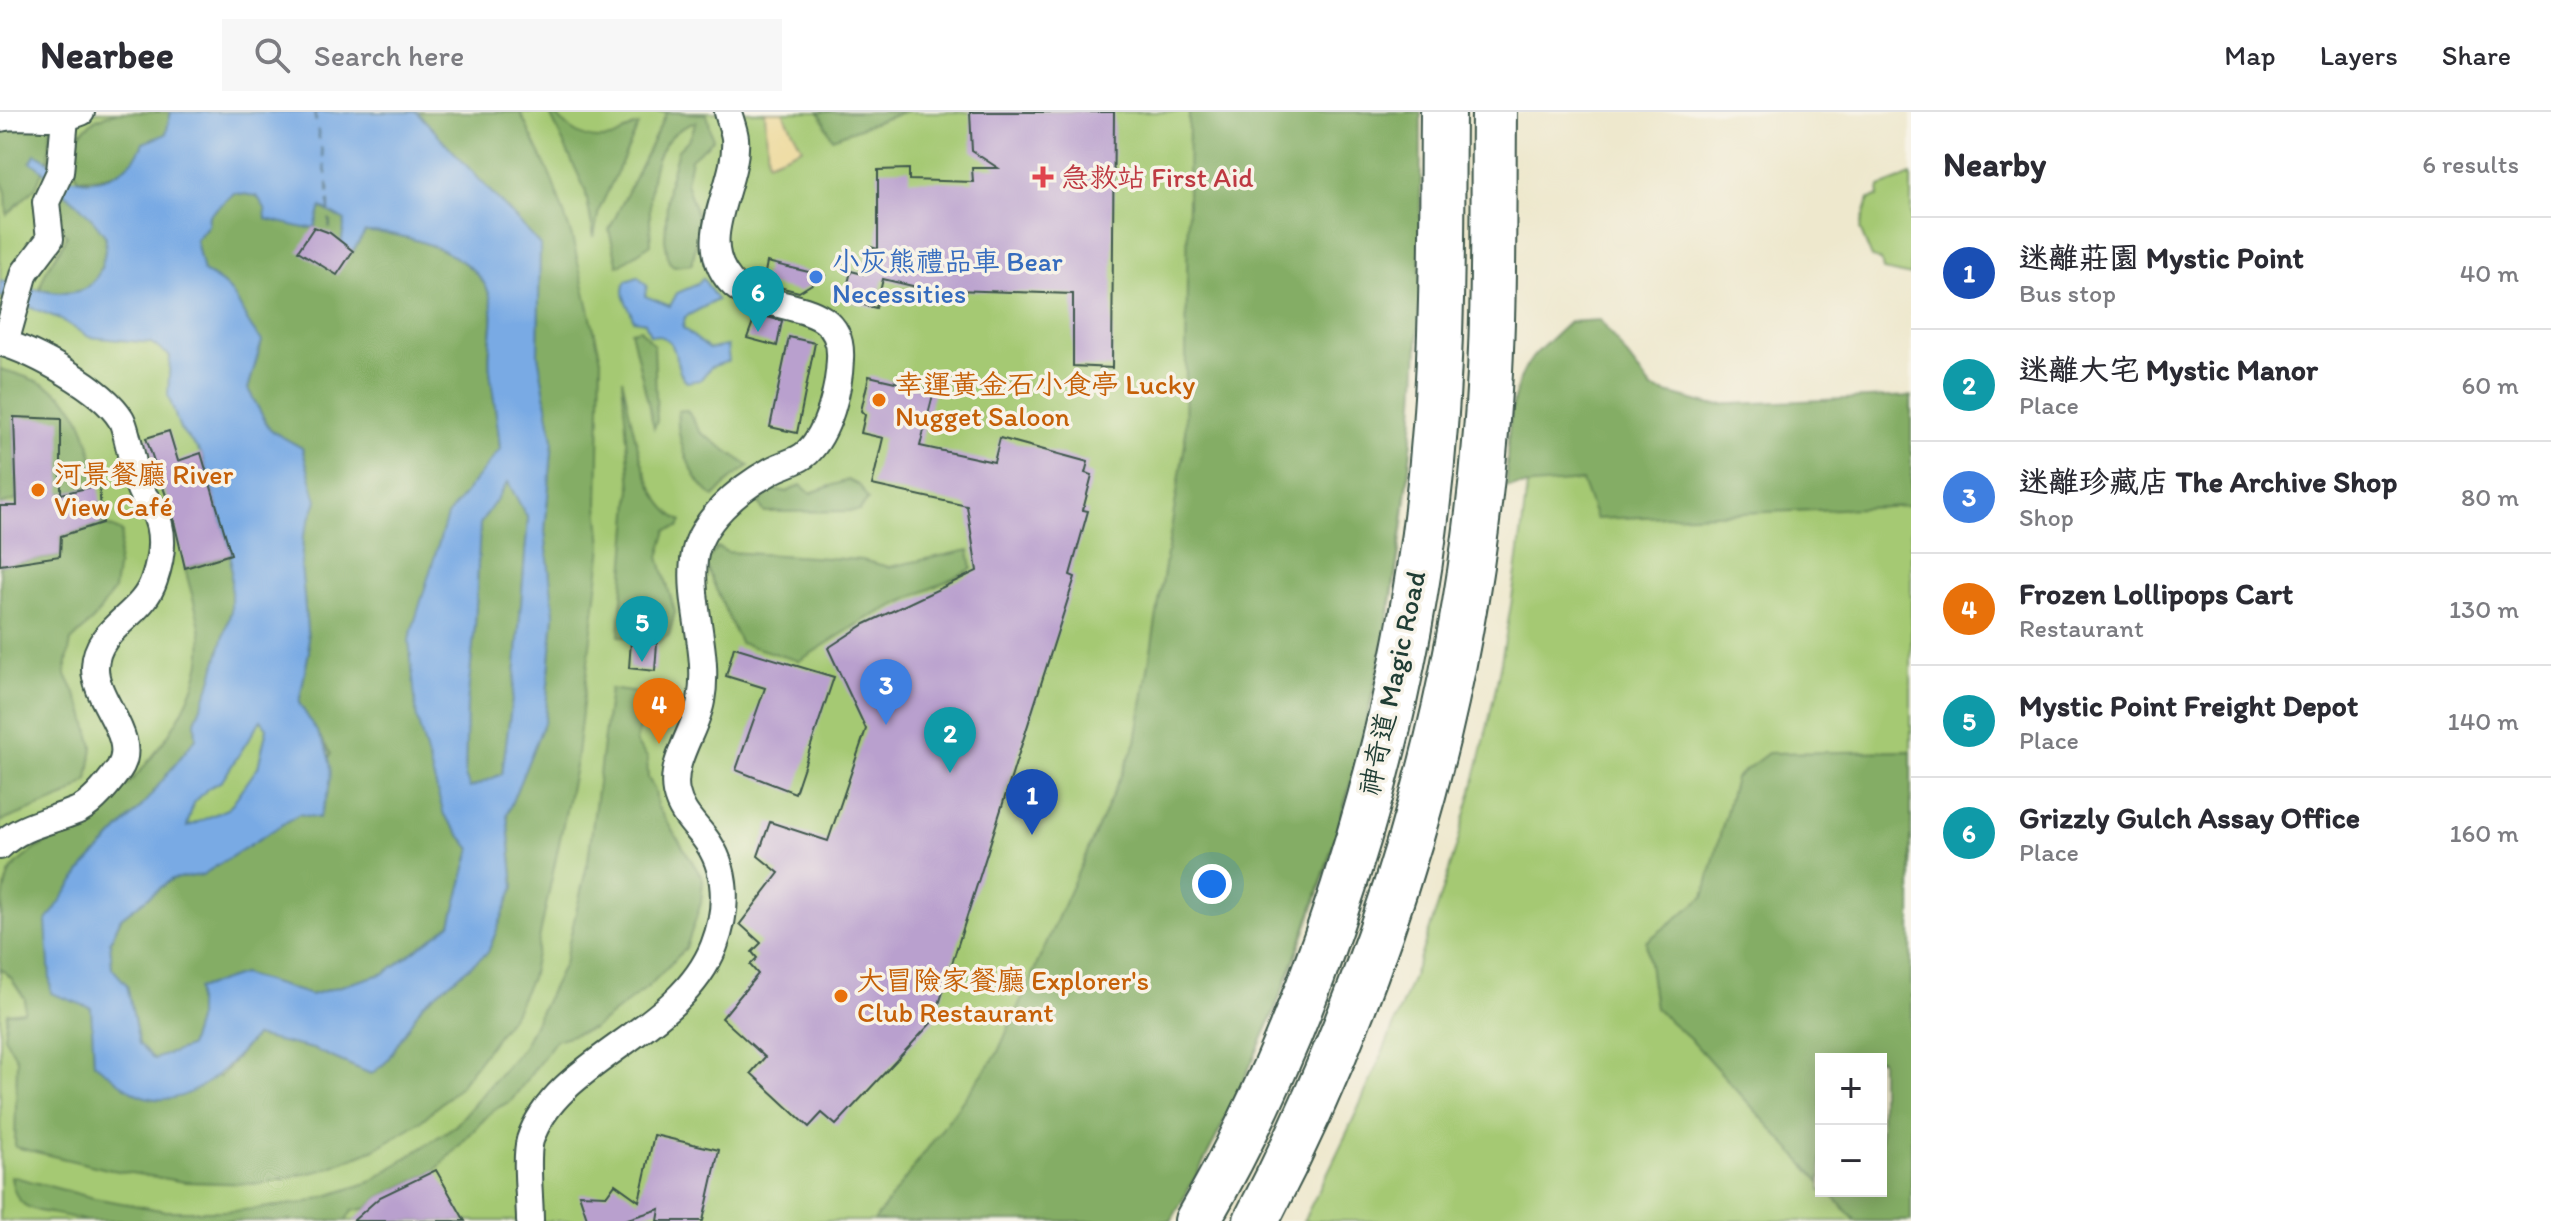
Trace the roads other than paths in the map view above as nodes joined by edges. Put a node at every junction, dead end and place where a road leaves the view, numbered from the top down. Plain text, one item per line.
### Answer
1 (728, 112) edge
2 (1443, 112) edge
3 (1494, 112) edge
4 (4, 115) edge
5 (73, 115) edge
6 (2, 342) edge
7 (0, 846) edge
8 (530, 1221) edge
9 (1197, 1221) edge
10 (1256, 1221) edge

1 - 8 street
2 - 9 street, 神奇道 Magic Road
3 - 10 street, 神奇道 Magic Road
4 - 5 street
5 - 6 street
6 - 7 street

